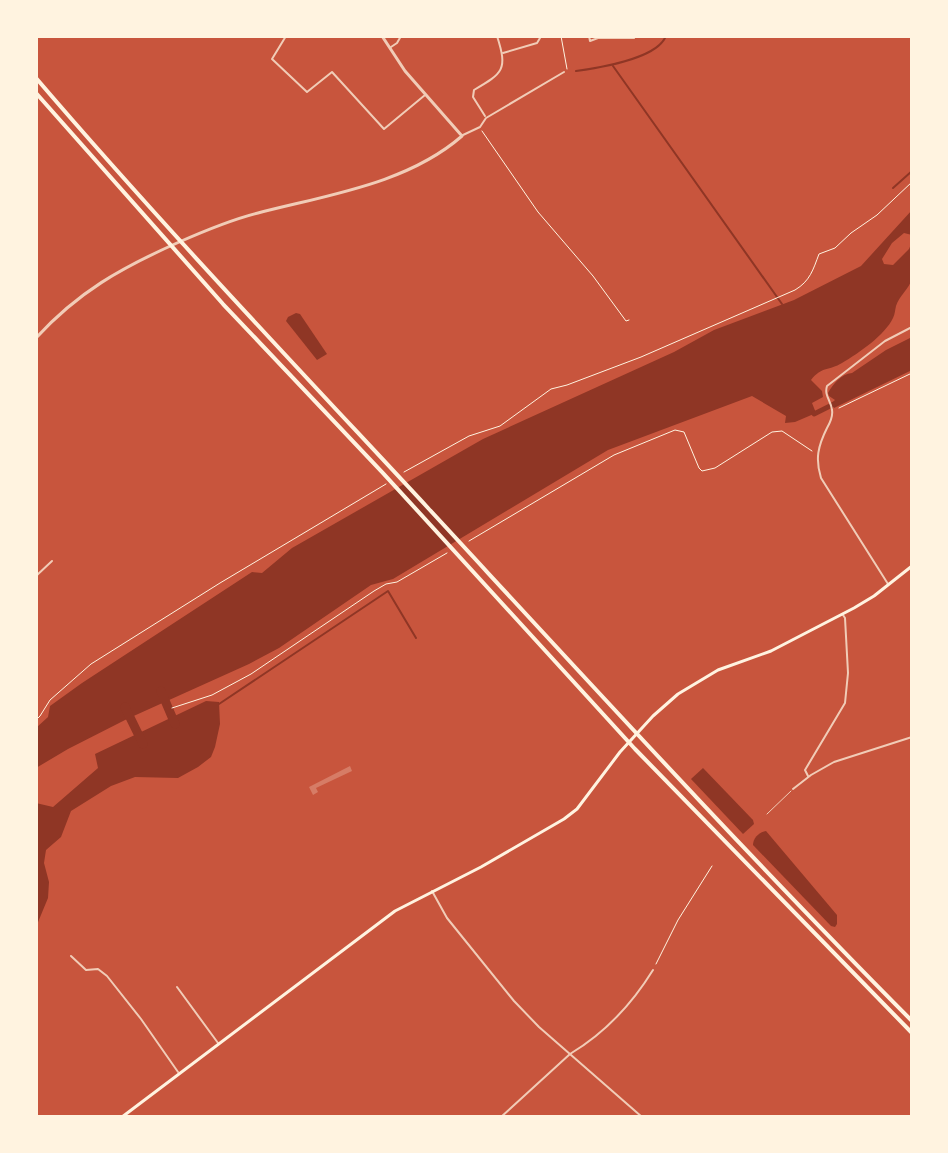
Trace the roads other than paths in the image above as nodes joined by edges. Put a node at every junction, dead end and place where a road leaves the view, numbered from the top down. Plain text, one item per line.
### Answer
1 (286, 36) edge
2 (382, 36) edge
3 (401, 36) edge
4 (497, 36) edge
5 (539, 36) edge
6 (589, 36) edge
7 (635, 36) edge
8 (390, 48) junction
9 (503, 53) junction
10 (566, 71) road end
11 (36, 78) edge
12 (36, 93) edge
13 (425, 95) junction
14 (486, 118) junction
15 (462, 136) junction
16 (912, 327) edge
17 (36, 338) edge
18 (52, 561) dead end
19 (912, 566) edge
20 (36, 576) edge
21 (888, 585) junction
22 (842, 614) junction
23 (912, 737) edge
24 (808, 776) junction
25 (793, 789) joint
26 (767, 814) dead end
27 (432, 891) junction
28 (71, 956) dead end
29 (653, 970) road end
30 (177, 987) dead end
31 (912, 1021) edge
32 (912, 1033) edge
33 (219, 1044) junction
34 (570, 1054) junction
35 (179, 1073) junction
36 (122, 1117) edge
37 (501, 1117) edge
38 (642, 1117) edge

1 - 13 street
2 - 8 street
3 - 8 street
4 - 9 street
5 - 9 street
6 - 7 street
8 - 13 street
9 - 14 street
10 - 14 street
11 - 31 highway
12 - 32 highway
13 - 15 street
14 - 15 street
15 - 17 street
16 - 21 street
18 - 20 street
19 - 21 main road
21 - 22 main road
22 - 24 street
22 - 27 main road
23 - 24 street
24 - 25 street
25 - 26 lane
27 - 33 main road
27 - 34 street
28 - 35 street
29 - 34 street
30 - 33 street
33 - 35 main road
34 - 37 street
34 - 38 street
35 - 36 main road

